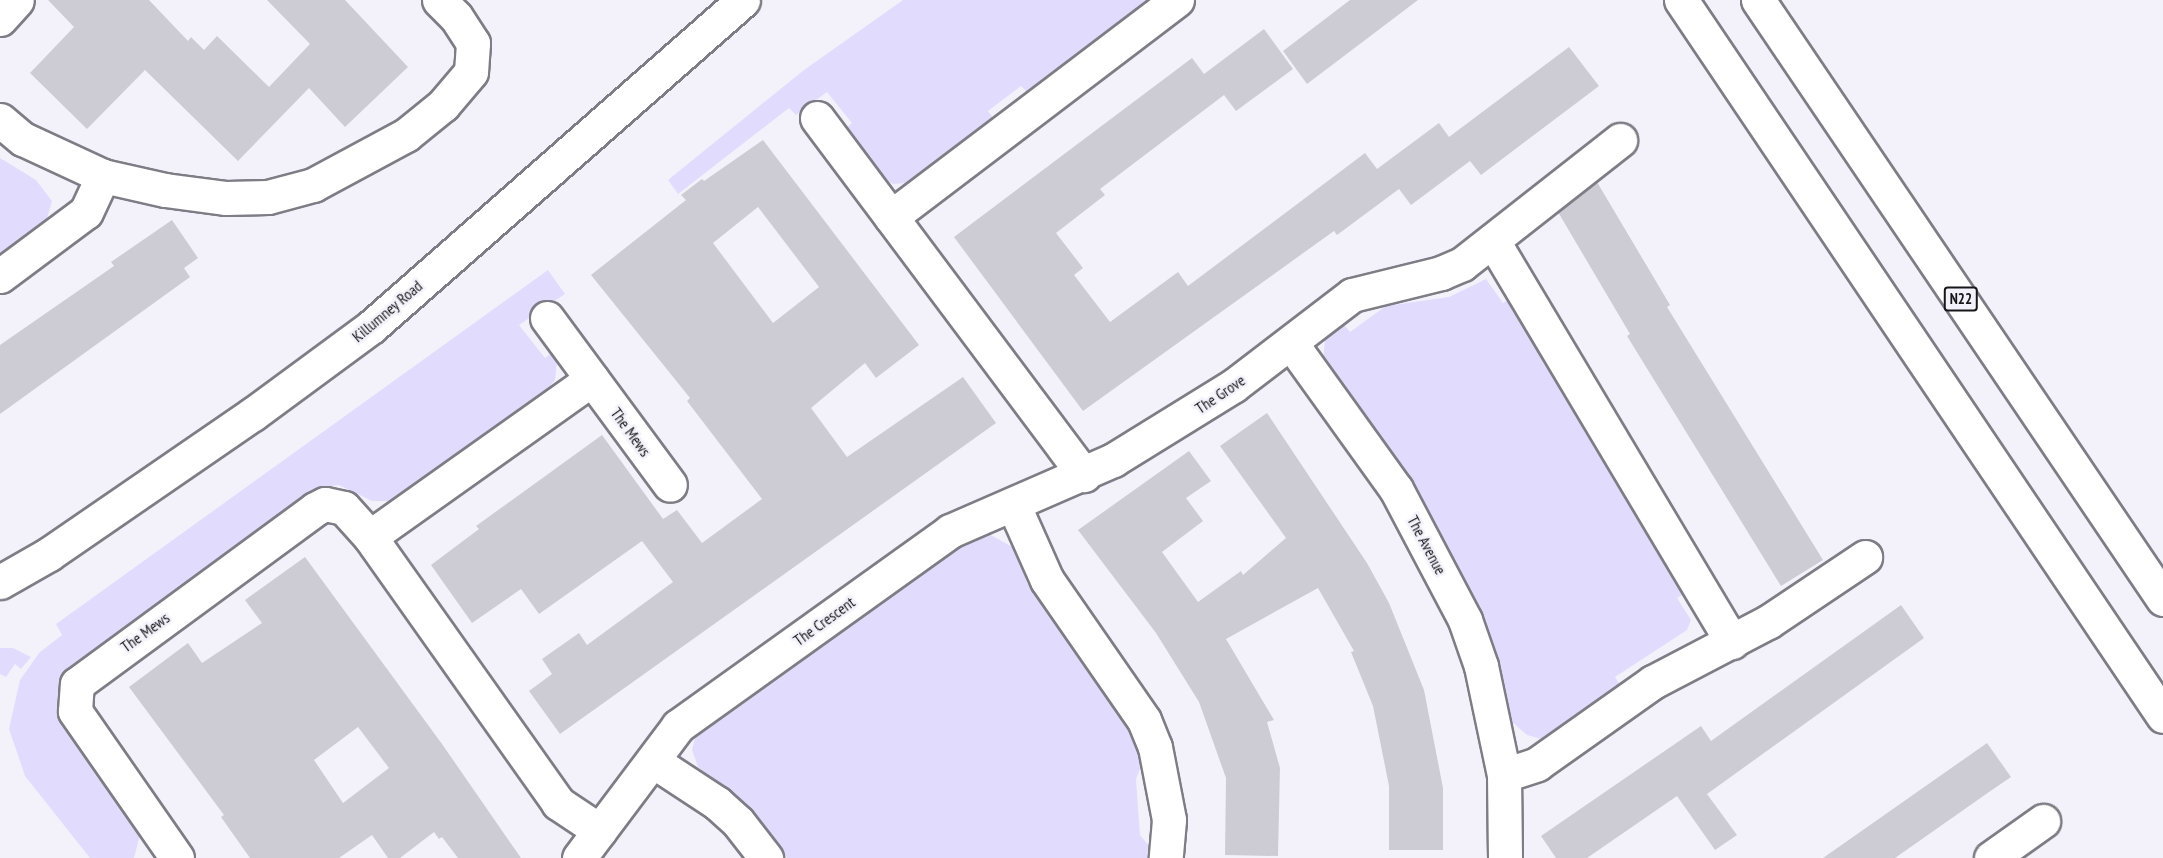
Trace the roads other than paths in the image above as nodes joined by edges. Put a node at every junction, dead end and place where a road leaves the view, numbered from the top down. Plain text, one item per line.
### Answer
1 (17, 0) edge
2 (439, 0) edge
3 (743, 0) edge
4 (1177, 0) edge
5 (1681, 0) edge
6 (1758, 0) edge
7 (0, 19) edge
8 (817, 118) dead end
9 (0, 120) edge
10 (1620, 140) dead end
11 (103, 176) junction
12 (891, 217) junction
13 (1493, 240) junction
14 (0, 276) edge
15 (547, 318) dead end
16 (1290, 343) junction
17 (592, 379) junction
18 (1083, 475) junction
19 (670, 485) dead end
20 (1014, 506) junction
21 (370, 537) junction
22 (1865, 557) dead end
23 (0, 582) edge
24 (2163, 599) edge
25 (1732, 642) junction
26 (2163, 716) edge
27 (653, 761) junction
28 (1504, 775) junction
29 (2043, 821) dead end
30 (600, 831) junction
31 (168, 855) edge
32 (579, 858) edge
33 (766, 858) edge
34 (1167, 858) edge
35 (1505, 858) edge
36 (1991, 858) edge

1 - 7 main road
2 - 11 main road
3 - 23 main road, Killumney Road
4 - 12 main road
5 - 26 main road
6 - 24 main road, N22
8 - 12 main road
9 - 11 main road
10 - 13 main road, The Grove
11 - 14 main road
12 - 18 main road
13 - 16 main road, The Grove
13 - 25 main road
15 - 17 main road, The Mews
16 - 18 main road, The Grove
16 - 28 main road, The Avenue
17 - 19 main road, The Mews
17 - 21 main road
18 - 20 main road, The Crescent
20 - 27 main road, The Crescent
20 - 34 main road
21 - 30 main road, The Mews
21 - 31 main road, The Mews
22 - 25 main road
25 - 28 main road
27 - 30 main road, The Crescent
27 - 33 main road
28 - 35 main road, The Avenue
29 - 36 main road
30 - 32 main road, The Crescent

